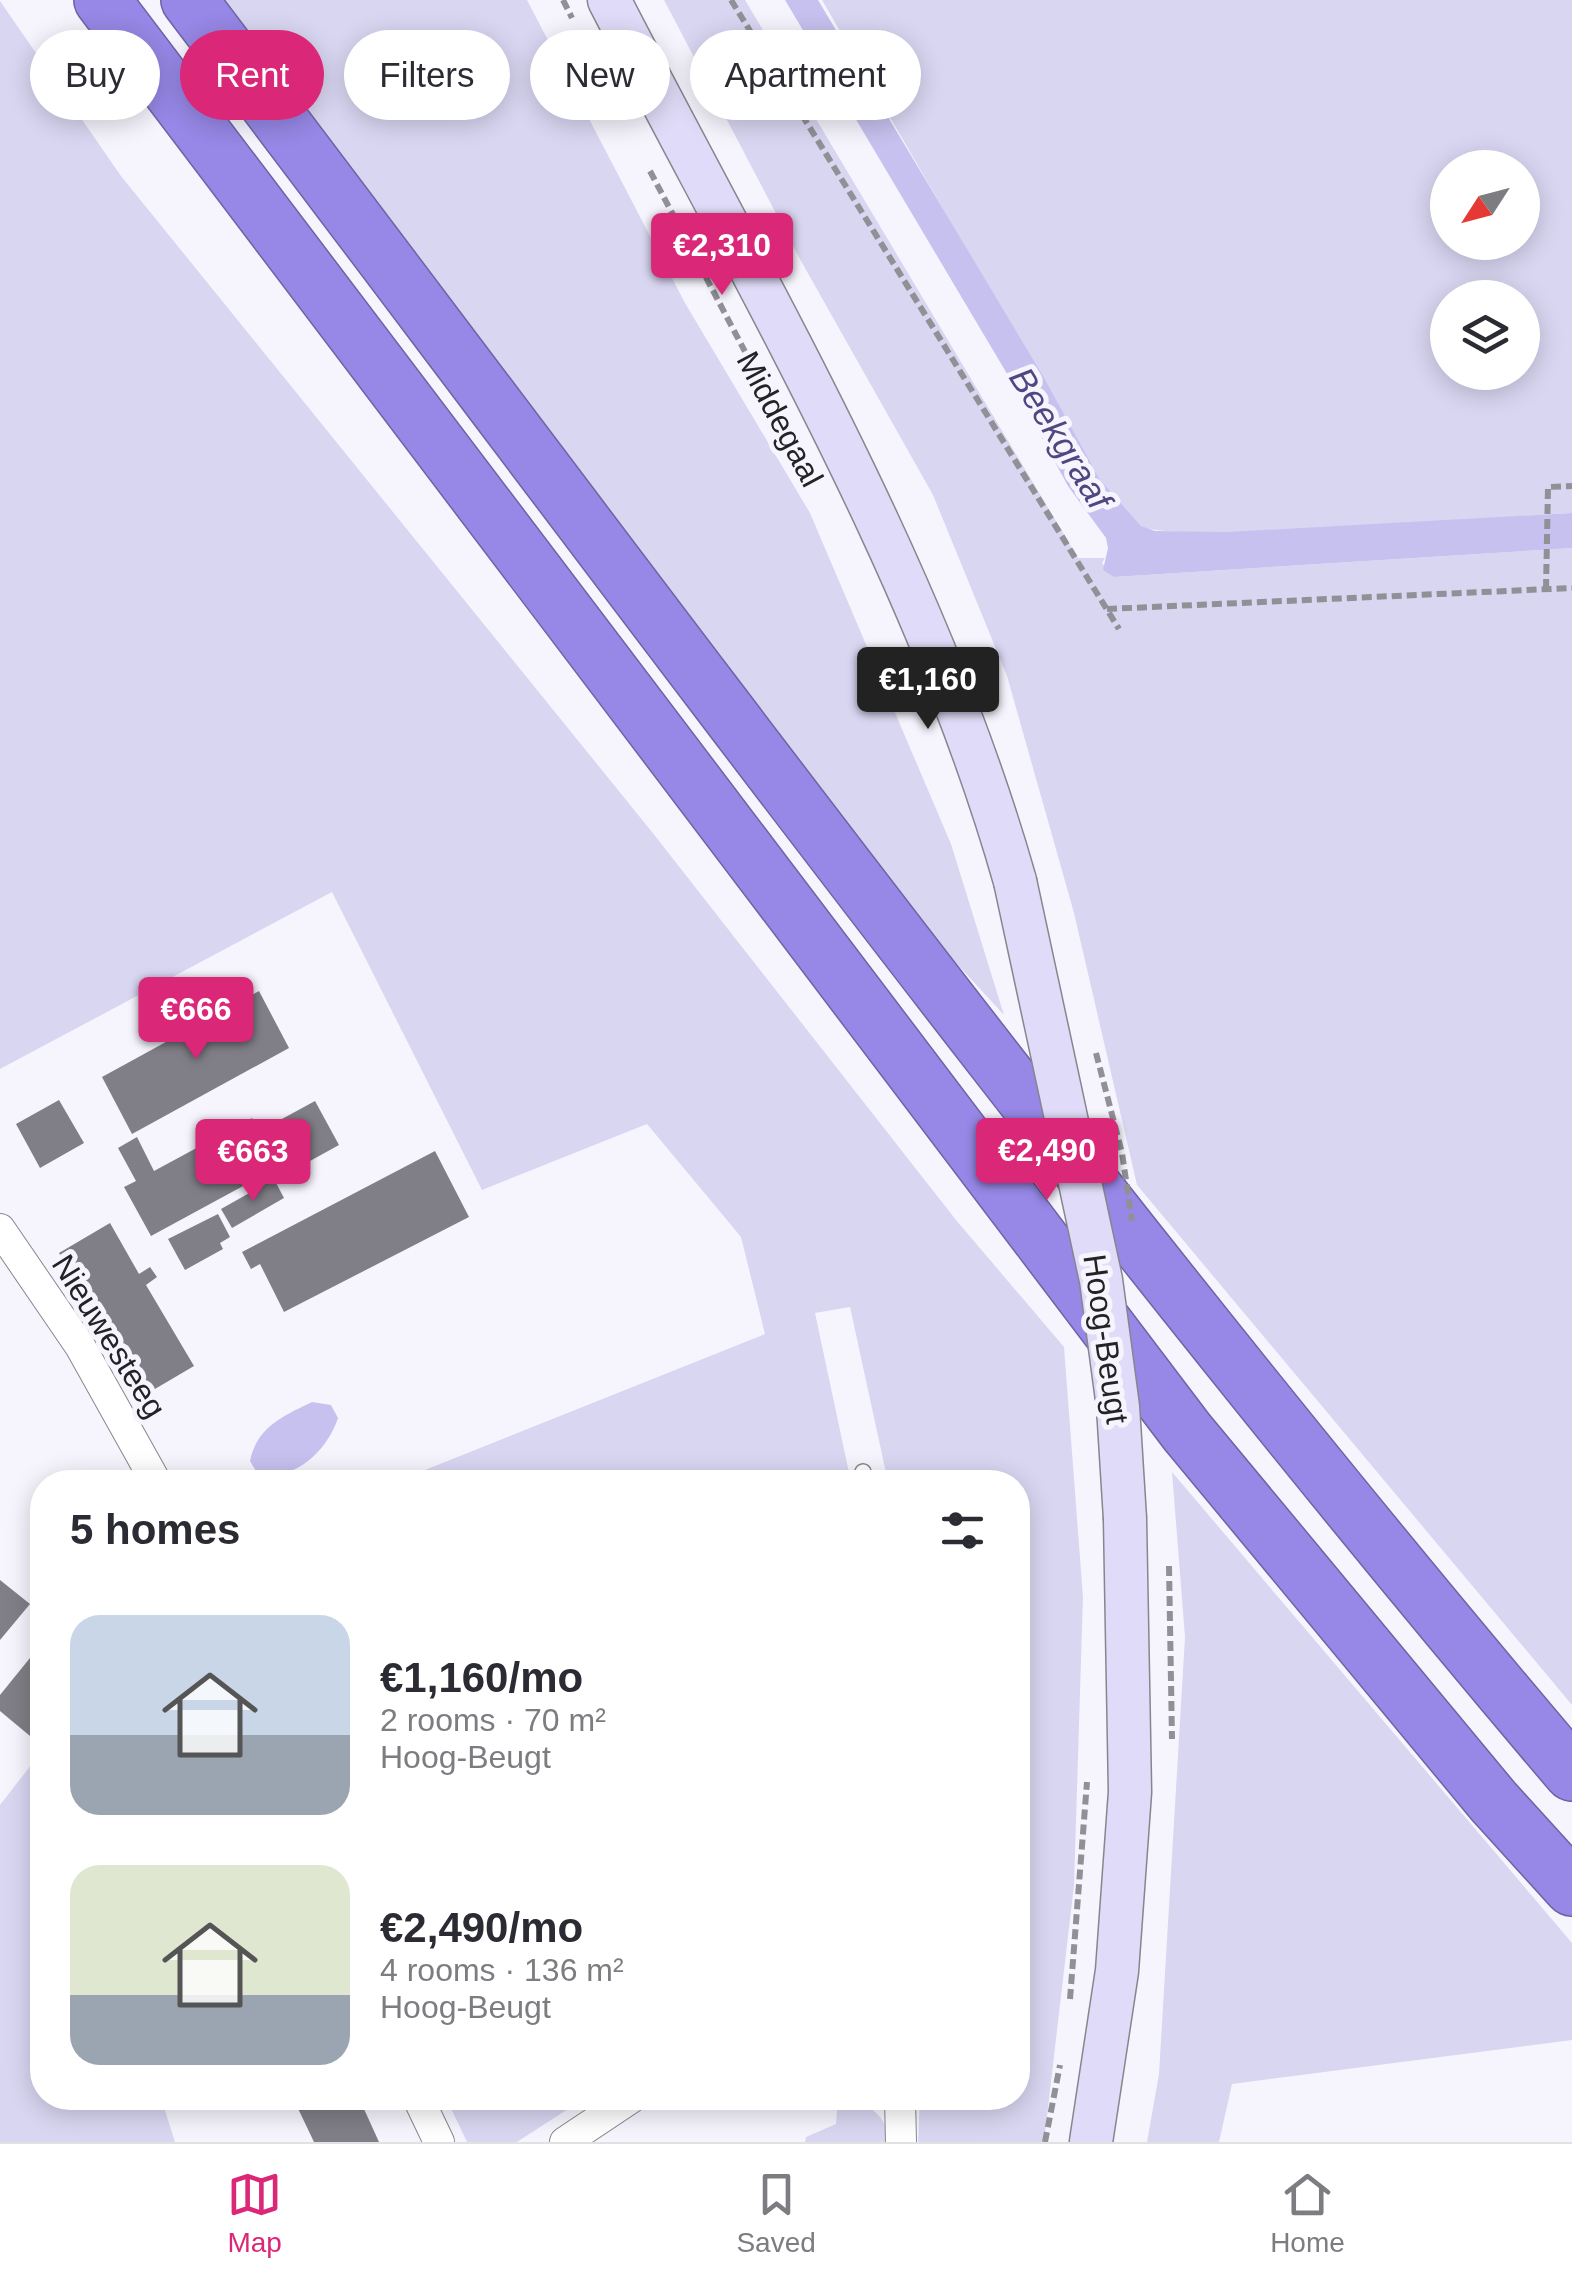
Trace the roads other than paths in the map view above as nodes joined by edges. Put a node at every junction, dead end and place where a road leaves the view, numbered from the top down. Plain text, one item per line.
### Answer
1 (102, 0) edge
2 (189, 0) edge
3 (609, 0) edge
4 (899, 563) joint
5 (0, 1228) edge
6 (149, 1470) edge
7 (1572, 1773) edge
8 (1572, 1888) edge
9 (424, 2110) edge
10 (613, 2110) edge
11 (900, 2110) edge
12 (439, 2142) edge
13 (565, 2142) edge
14 (901, 2142) edge
15 (1091, 2142) edge

1 - 8 highway
2 - 7 highway
3 - 4 street, Middegaal
4 - 15 street, Hoog-Beugt, bridge
5 - 6 street, Nieuwesteeg
9 - 12 street
10 - 13 street
11 - 14 street

